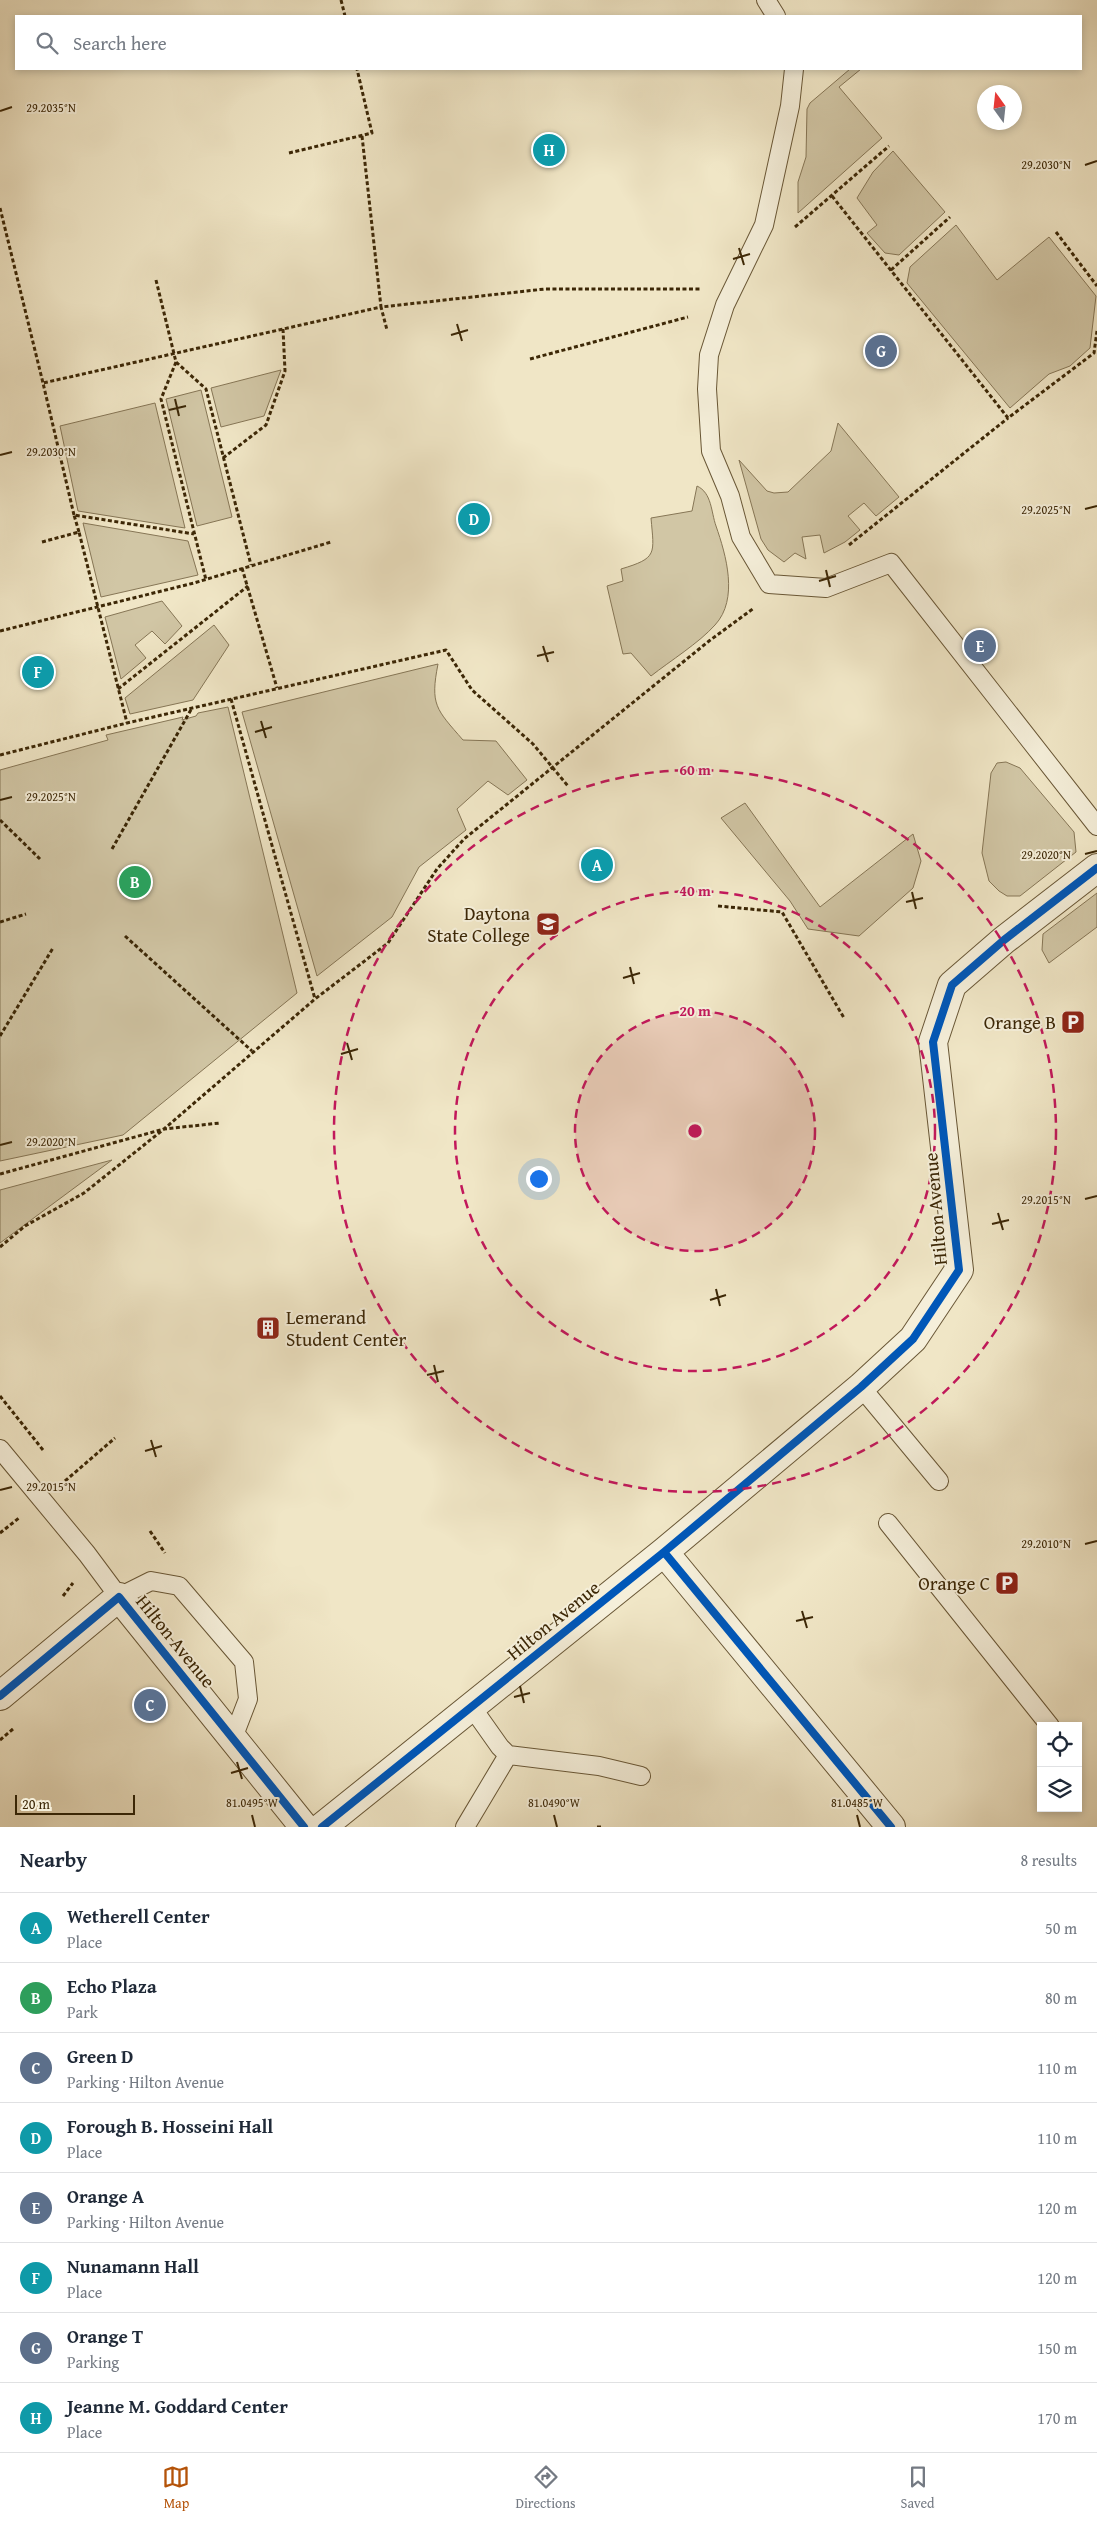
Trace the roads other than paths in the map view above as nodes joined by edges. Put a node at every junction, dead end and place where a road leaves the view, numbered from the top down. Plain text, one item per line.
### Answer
1 (766, 0) edge
2 (775, 15) edge
3 (794, 70) edge
4 (1097, 826) edge
5 (1097, 868) edge
6 (861, 1387) junction
7 (0, 1448) edge
8 (939, 1481) dead end
9 (888, 1523) dead end
10 (664, 1552) junction
11 (119, 1597) junction
12 (0, 1696) edge
13 (471, 1706) junction
14 (1047, 1722) edge
15 (234, 1738) junction
16 (508, 1754) junction
17 (641, 1776) dead end
18 (304, 1827) edge
19 (322, 1827) edge
20 (465, 1827) edge
21 (891, 1827) edge

1 - 2 lane
3 - 4 lane
5 - 6 street, Hilton Avenue
6 - 8 lane
6 - 10 street, Hilton Avenue
7 - 11 lane
9 - 14 lane
10 - 13 street, Hilton Avenue
10 - 21 street
11 - 12 street, Hilton Avenue
11 - 15 street, Hilton Avenue
11 - 15 lane
13 - 16 lane
13 - 19 street, Hilton Avenue
15 - 18 street, Hilton Avenue
16 - 17 lane
16 - 20 lane

